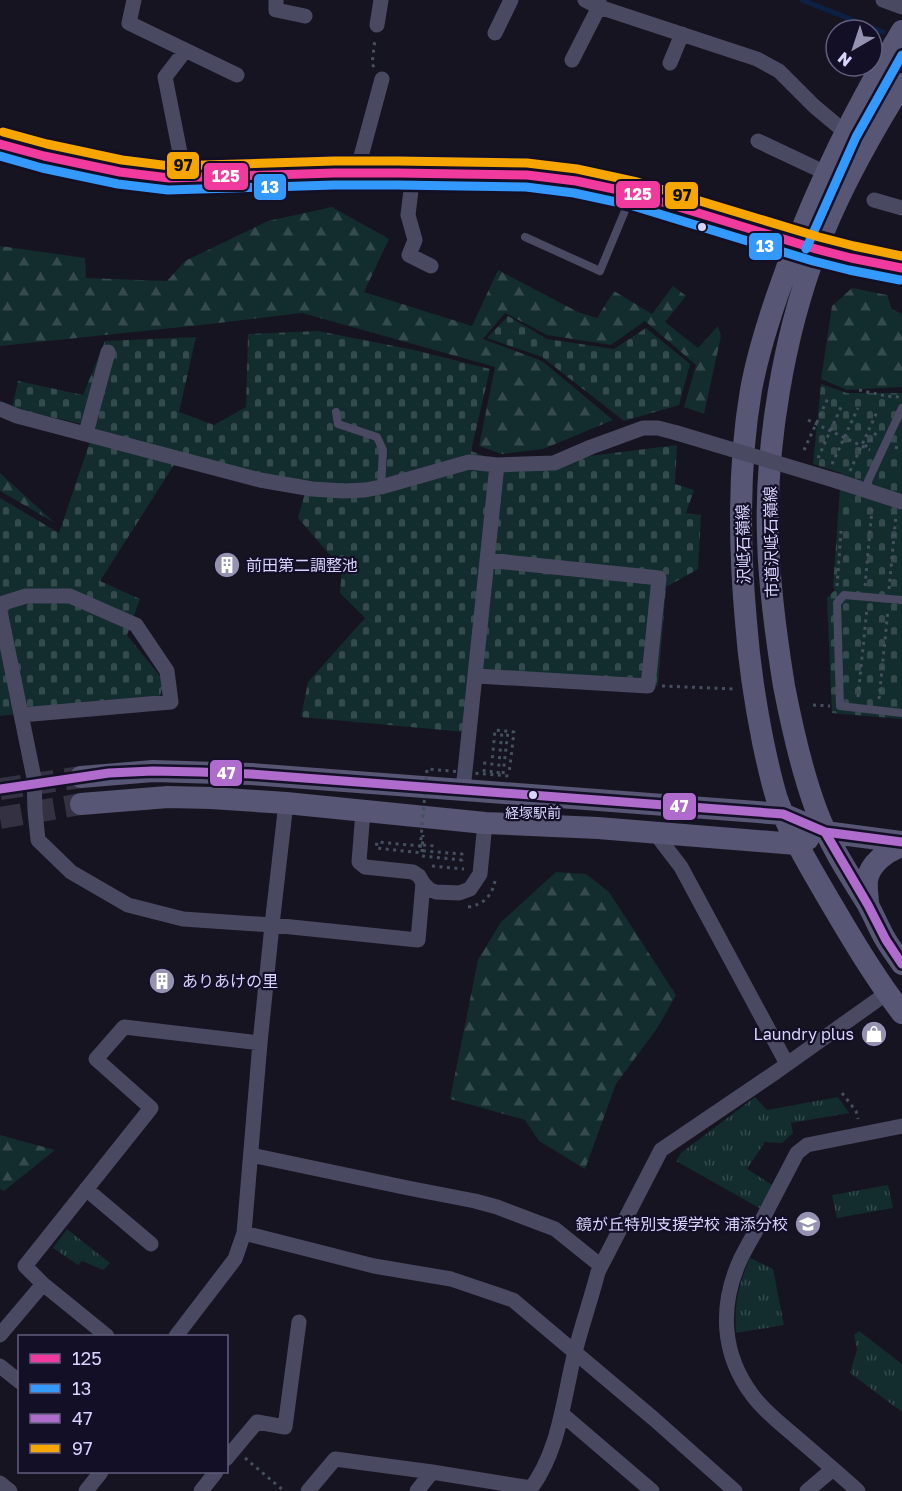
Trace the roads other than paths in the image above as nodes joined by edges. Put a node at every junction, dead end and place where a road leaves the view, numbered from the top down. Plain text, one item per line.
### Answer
1 (134, 0) edge
2 (276, 0) edge
3 (381, 0) edge
4 (511, 0) edge
5 (883, 0) edge
6 (594, 2) edge
7 (902, 8) edge
8 (304, 16) dead end
9 (377, 25) road end
10 (902, 32) edge
11 (495, 33) dead end
12 (681, 34) junction
13 (185, 51) junction
14 (572, 60) dead end
15 (670, 63) dead end
16 (237, 75) dead end
17 (382, 79) road end
18 (899, 95) edge
19 (845, 132) junction
20 (758, 141) dead end
21 (0, 144) edge
22 (360, 160) dead end
23 (826, 173) junction
24 (413, 174) junction
25 (185, 178) junction
26 (633, 193) junction
27 (874, 200) dead end
28 (902, 208) edge
29 (525, 237) dead end
30 (806, 246) junction
31 (430, 266) dead end
32 (902, 268) edge
33 (108, 352) dead end
34 (902, 408) edge
35 (0, 410) edge
36 (336, 412) dead end
37 (86, 433) junction
38 (497, 465) junction
39 (381, 487) junction
40 (871, 491) junction
41 (902, 502) edge
42 (487, 560) junction
43 (902, 600) edge
44 (0, 604) edge
45 (0, 611) edge
46 (5, 667) edge
47 (476, 676) junction
48 (902, 713) edge
49 (21, 715) junction
50 (81, 777) tunnel mouth
51 (463, 790) junction
52 (286, 803) junction
53 (81, 804) tunnel mouth
54 (363, 811) junction
55 (783, 814) junction
56 (485, 823) junction
57 (825, 832) junction
58 (655, 833) junction
59 (796, 844) junction
60 (902, 844) edge
61 (423, 883) junction
62 (868, 905) junction
63 (272, 925) junction
64 (902, 964) edge
65 (887, 993) junction
66 (902, 1012) edge
67 (260, 1043) junction
68 (787, 1064) junction
69 (902, 1126) edge
70 (251, 1155) junction
71 (86, 1189) junction
72 (244, 1233) junction
73 (151, 1244) dead end
74 (601, 1266) junction
75 (43, 1284) junction
76 (299, 1322) dead end
77 (0, 1335) edge
78 (106, 1335) edge
79 (177, 1335) edge
80 (575, 1352) junction
81 (0, 1366) edge
82 (18, 1380) edge
83 (562, 1414) junction
84 (231, 1447) edge
85 (833, 1469) junction
86 (432, 1472) junction
87 (100, 1473) edge
88 (215, 1473) edge
89 (0, 1483) edge
90 (530, 1490) edge
91 (10, 1491) edge
92 (86, 1491) edge
93 (201, 1491) edge
94 (308, 1491) edge
95 (417, 1491) edge
96 (652, 1491) edge
97 (735, 1491) edge
98 (807, 1491) edge
99 (858, 1491) edge

1 - 13 street
2 - 8 street
3 - 9 street
4 - 11 street
5 - 7 street
6 - 12 street
6 - 14 street
10 - 19 street
12 - 15 street
12 - 19 street
13 - 16 street
13 - 25 street
17 - 22 street
18 - 30 street
19 - 23 street
20 - 23 street
21 - 25 street
23 - 30 street
24 - 25 street
24 - 26 street
24 - 31 street
26 - 29 lane
26 - 30 street
27 - 28 street
30 - 32 street
30 - 55 street, 沢岻石嶺線
30 - 57 street, 市道沢岻石嶺線
33 - 37 street
34 - 40 lane
35 - 37 street
36 - 39 lane
37 - 39 street
38 - 39 street
38 - 40 street, bridge
38 - 42 street
40 - 41 street
42 - 47 street
42 - 47 street
43 - 48 lane
44 - 49 street
45 - 46 street
46 - 49 street
47 - 51 street
49 - 63 street
50 - 51 street
51 - 55 street
52 - 53 street
52 - 54 street
52 - 63 street
54 - 56 street
54 - 61 street
55 - 57 street
55 - 59 street, 沢岻石嶺線
56 - 58 street
56 - 61 street
57 - 59 street
57 - 60 street
57 - 62 street, 市道沢岻石嶺線
58 - 59 street
58 - 68 street
59 - 65 street, 沢岻石嶺線
60 - 62 street
61 - 63 street
62 - 64 street, 市道沢岻石嶺線
63 - 67 street
65 - 66 street, 沢岻石嶺線
65 - 68 street
67 - 70 street
67 - 71 street
68 - 74 street
69 - 85 street
70 - 72 street
70 - 74 street
71 - 73 street
71 - 75 street
72 - 79 street
72 - 80 street
74 - 80 street
75 - 77 street
75 - 78 street
76 - 84 street
80 - 83 street
80 - 97 street
81 - 82 street
83 - 90 street
83 - 96 street
85 - 98 street
85 - 99 street
86 - 90 street
86 - 94 street
86 - 95 street
87 - 92 street
88 - 93 street
89 - 91 street

